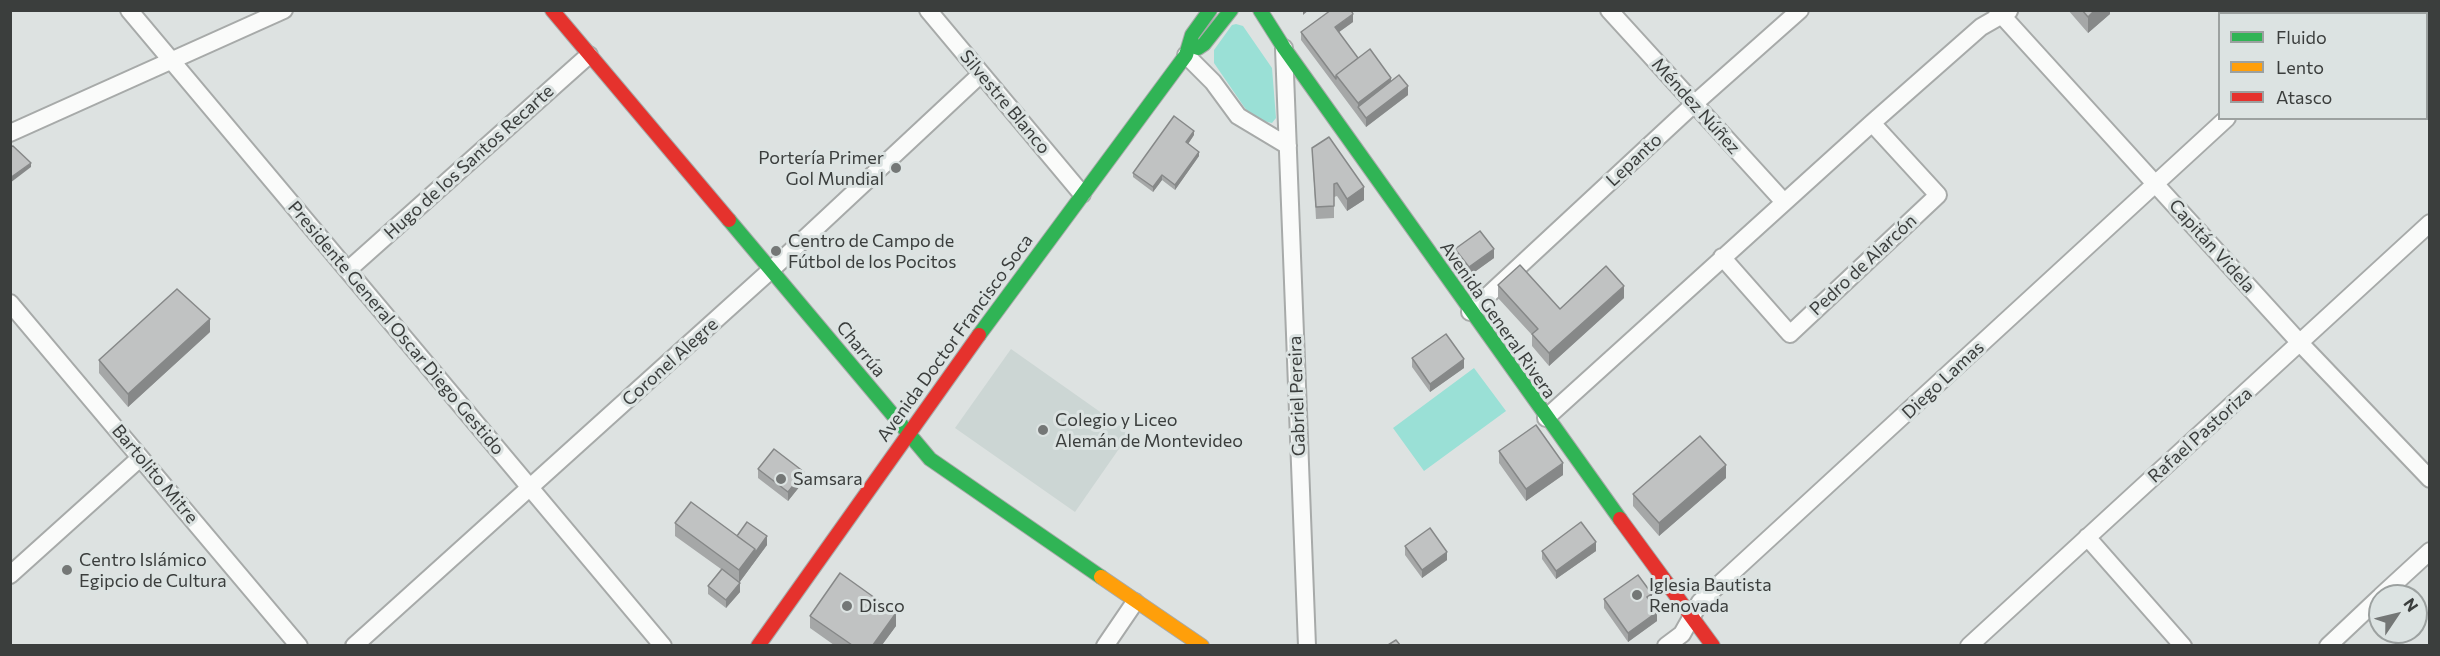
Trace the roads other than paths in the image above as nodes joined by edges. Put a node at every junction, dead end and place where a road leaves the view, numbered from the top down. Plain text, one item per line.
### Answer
1 (129, 10) edge
2 (284, 10) edge
3 (552, 10) edge
4 (928, 10) edge
5 (1210, 10) edge
6 (1231, 10) edge
7 (1260, 10) edge
8 (1608, 10) edge
9 (1800, 10) edge
10 (2003, 12) edge
11 (1284, 48) junction
12 (589, 55) junction
13 (1186, 55) junction
14 (172, 60) junction
15 (981, 74) junction
16 (1694, 104) junction
17 (2225, 120) edge
18 (1872, 123) junction
19 (10, 133) edge
20 (1288, 146) junction
21 (2155, 184) junction
22 (1082, 194) junction
23 (1784, 202) junction
24 (2430, 223) edge
25 (1722, 257) junction
26 (772, 269) junction
27 (348, 270) junction
28 (10, 303) edge
29 (1470, 312) junction
30 (2300, 343) junction
31 (1546, 418) junction
32 (907, 435) junction
33 (140, 458) junction
34 (2430, 479) edge
35 (530, 488) junction
36 (2087, 537) junction
37 (2430, 551) edge
38 (10, 575) edge
39 (2395, 584) edge
40 (1136, 602) junction
41 (2368, 609) edge
42 (1691, 615) junction
43 (299, 645) edge
44 (354, 645) edge
45 (663, 645) edge
46 (758, 645) edge
47 (1105, 645) edge
48 (1202, 645) edge
49 (1307, 645) edge
50 (1666, 645) edge
51 (1713, 645) edge
52 (1969, 645) edge
53 (2183, 645) edge
54 (2328, 645) edge

1 - 14 street, Presidente General Oscar Diego Gestido
2 - 14 street
3 - 12 street, Charrúa
4 - 15 street, Silvestre Blanco
5 - 13 street, Avenida Doctor Francisco Soca
6 - 13 street, Avenida Doctor Francisco Soca
7 - 11 street, Avenida General Rivera
8 - 16 street, Méndez Núñez
9 - 16 street, Lepanto
10 - 18 street
10 - 21 street, Capitán Videla
11 - 20 street, Gabriel Pereira
11 - 29 street, Avenida General Rivera
12 - 26 street, Charrúa
12 - 27 street, Hugo de los Santos Recarte
13 - 20 street
13 - 22 street, Avenida Doctor Francisco Soca
14 - 19 street
14 - 27 street, Presidente General Oscar Diego Gestido
15 - 22 street, Silvestre Blanco
15 - 26 street, Coronel Alegre
16 - 23 street, Méndez Núñez
16 - 29 street, Lepanto
17 - 21 street, Diego Lamas
18 - 23 street
18 - 25 street, Pedro de Alarcón
20 - 49 street, Gabriel Pereira
21 - 30 street, Capitán Videla
21 - 42 street, Diego Lamas
22 - 32 street, Avenida Doctor Francisco Soca
23 - 25 street
24 - 30 street, Rafael Pastoriza
25 - 31 street
26 - 32 street, Charrúa
26 - 35 street, Coronel Alegre
27 - 35 street, Presidente General Oscar Diego Gestido
28 - 33 street, Bartolito Mitre
29 - 31 street, Avenida General Rivera
30 - 34 street, Capitán Videla
30 - 36 street, Rafael Pastoriza
31 - 42 street, Avenida General Rivera
32 - 40 street, Charrúa
32 - 46 street, Avenida Doctor Francisco Soca
33 - 38 street
33 - 43 street, Bartolito Mitre
35 - 44 street, Coronel Alegre
35 - 45 street, Presidente General Oscar Diego Gestido
36 - 52 street, Rafael Pastoriza
36 - 53 street
37 - 39 street
40 - 47 street
40 - 48 street, Charrúa
41 - 54 street
42 - 50 street, Diego Lamas
42 - 51 street, Avenida General Rivera

